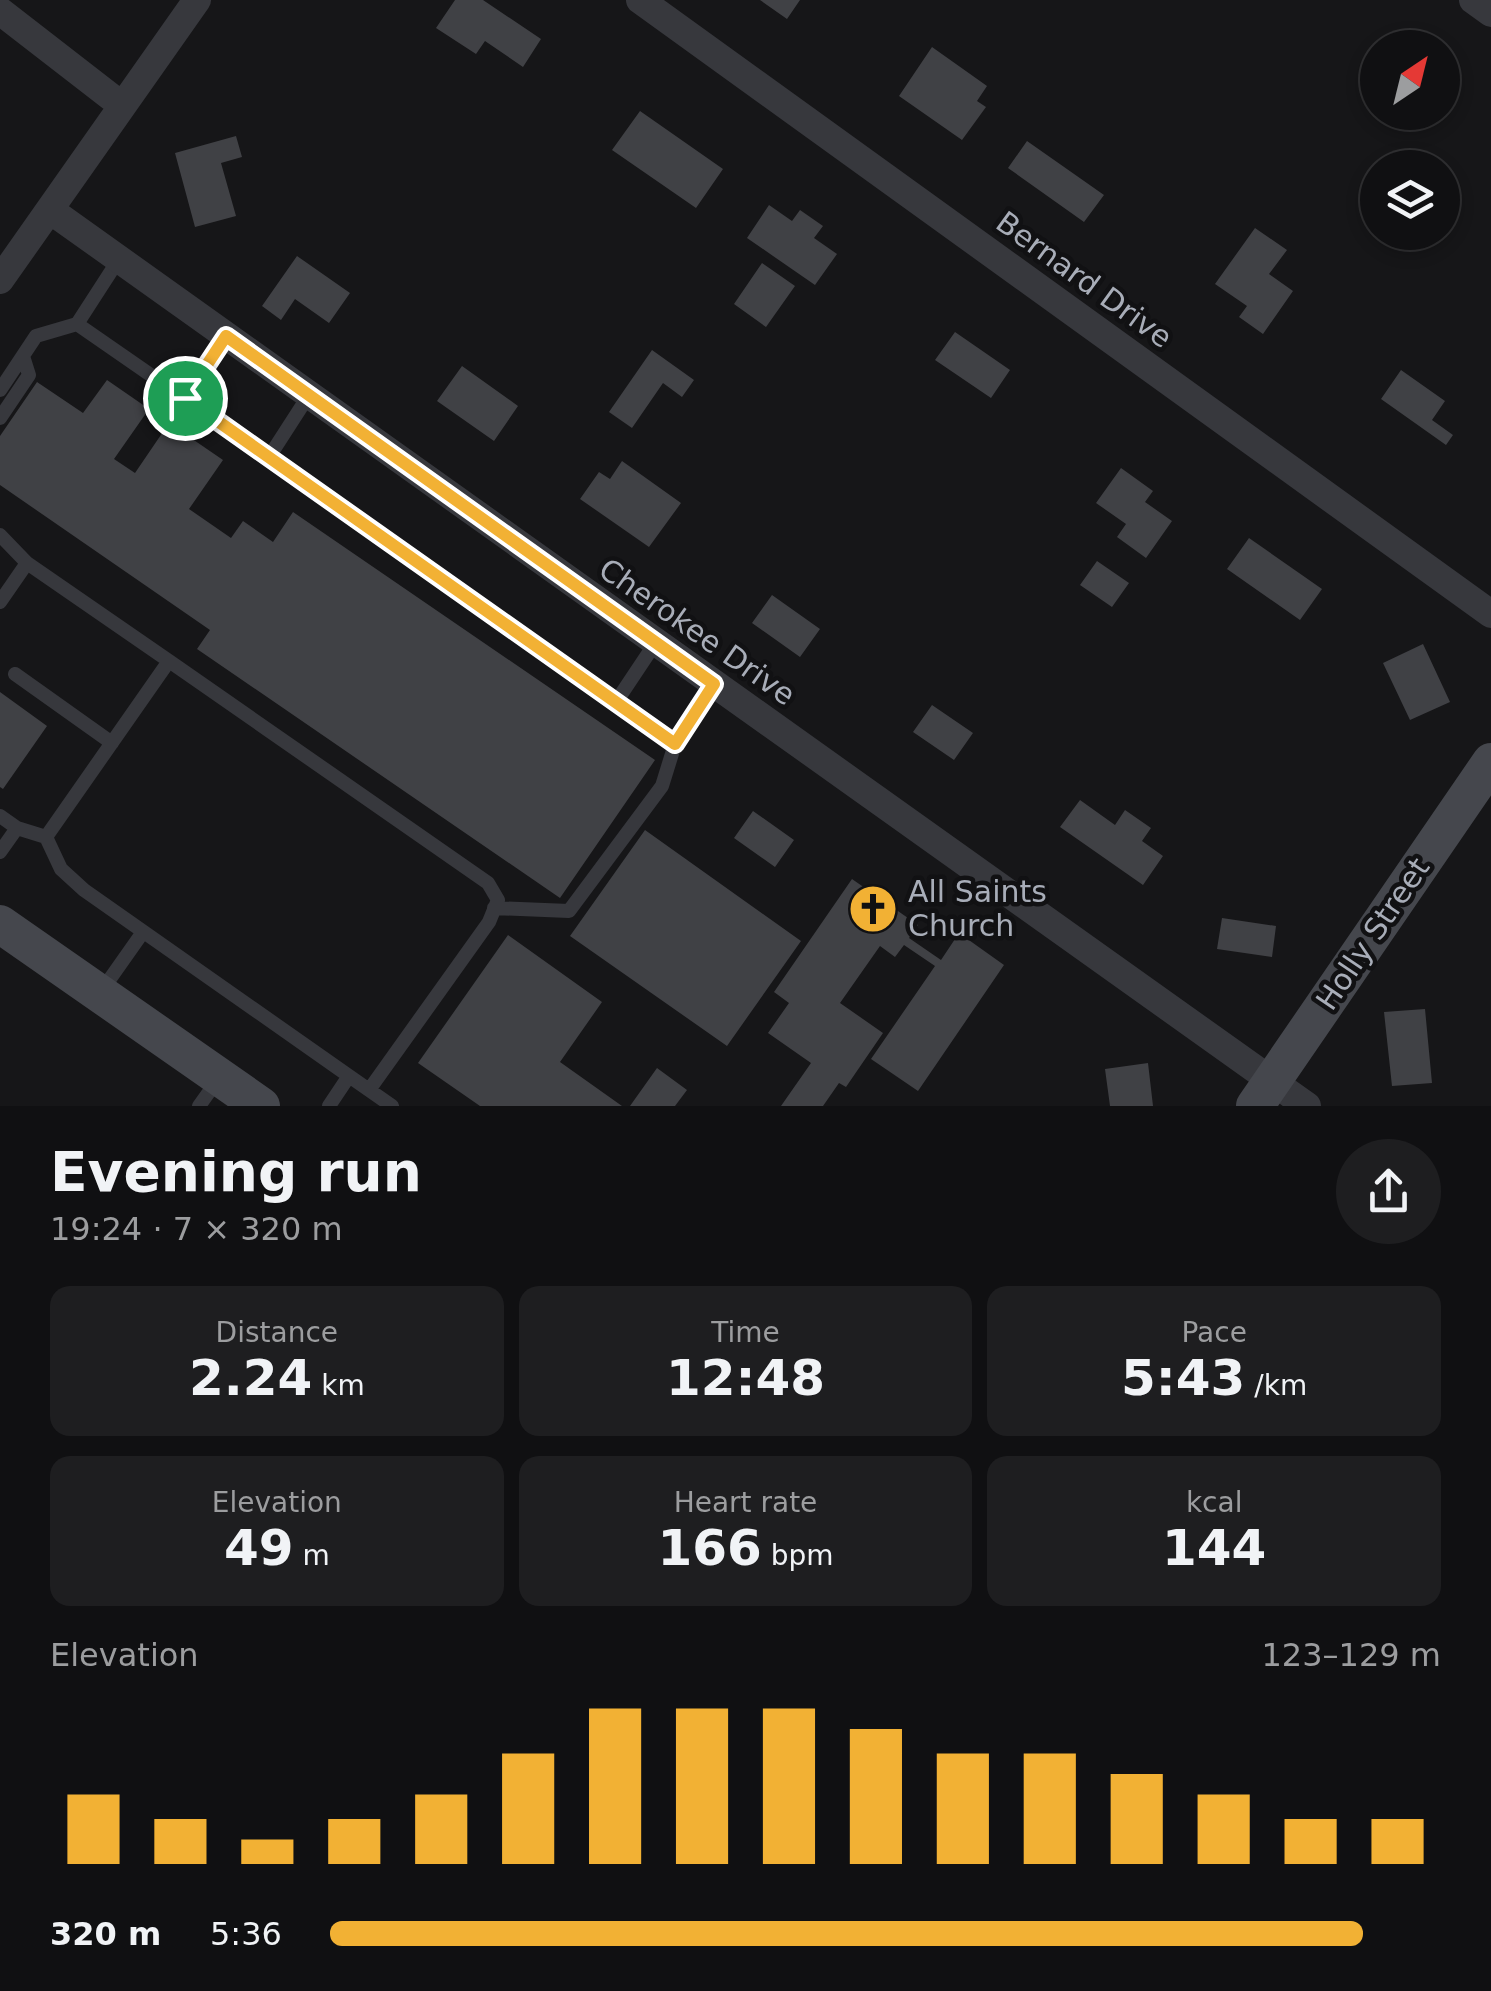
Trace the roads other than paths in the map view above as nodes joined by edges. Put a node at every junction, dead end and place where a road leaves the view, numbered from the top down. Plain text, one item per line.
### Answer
1 (197, 0) edge
2 (640, 0) edge
3 (1473, 0) edge
4 (0, 11) edge
5 (1491, 12) edge
6 (120, 104) junction
7 (50, 210) junction
8 (10, 243) edge
9 (119, 259) junction
10 (0, 280) edge
11 (77, 324) junction
12 (226, 336) junction
13 (22, 356) junction
14 (0, 390) edge
15 (309, 395) junction
16 (185, 398) junction
17 (0, 418) edge
18 (269, 457) junction
19 (0, 535) edge
20 (27, 562) junction
21 (0, 602) edge
22 (1491, 614) edge
23 (656, 642) junction
24 (169, 661) junction
25 (16, 674) dead end
26 (714, 684) junction
27 (616, 702) junction
28 (112, 742) junction
29 (675, 744) junction
30 (1491, 762) edge
31 (0, 816) edge
32 (17, 828) junction
33 (46, 837) junction
34 (0, 852) edge
35 (494, 908) junction
36 (0, 924) edge
37 (142, 932) junction
38 (100, 994) junction
39 (350, 1076) junction
40 (369, 1090) junction
41 (209, 1091) edge
42 (1264, 1094) edge
43 (261, 1106) edge
44 (329, 1106) edge
45 (392, 1106) edge
46 (1307, 1106) edge

1 - 6 street
2 - 22 street, Bernard Drive
3 - 5 street
4 - 6 street
6 - 7 street
7 - 8 street
7 - 9 street, Cherokee Drive
8 - 10 street
9 - 11 lane
9 - 12 street, Cherokee Drive
11 - 13 lane
11 - 16 lane
12 - 15 street, Cherokee Drive
12 - 16 lane
13 - 14 lane
13 - 17 lane
15 - 18 lane
15 - 23 street, Cherokee Drive
16 - 18 lane
18 - 27 lane
19 - 20 lane
20 - 21 lane
20 - 24 lane
23 - 26 street, Cherokee Drive
23 - 27 lane
24 - 28 lane
24 - 35 lane
25 - 28 lane
26 - 29 lane
26 - 42 street, Cherokee Drive
27 - 29 lane
28 - 33 lane
29 - 35 lane
30 - 42 street, Holly Street
31 - 32 lane
32 - 33 lane
32 - 34 lane
33 - 37 lane
35 - 40 lane
36 - 38 street
37 - 38 lane
37 - 39 lane
38 - 41 street
39 - 40 lane
39 - 44 lane
40 - 45 lane
41 - 43 street
42 - 46 street, Cherokee Drive

